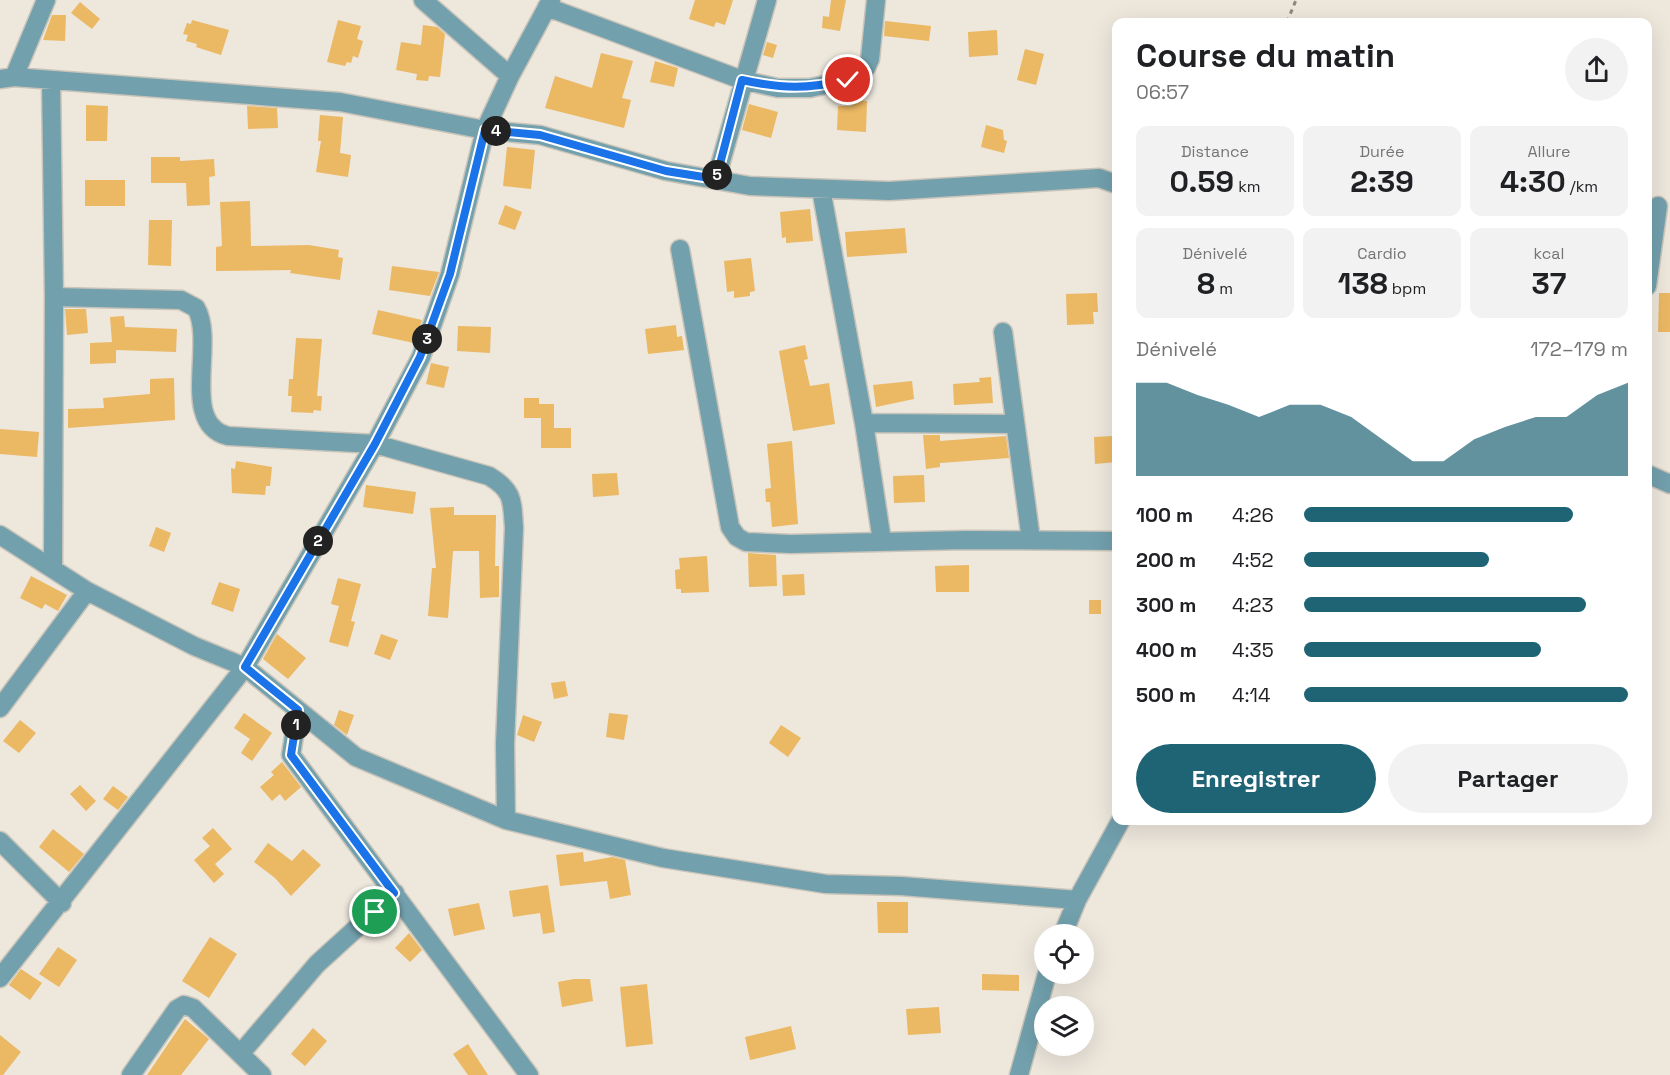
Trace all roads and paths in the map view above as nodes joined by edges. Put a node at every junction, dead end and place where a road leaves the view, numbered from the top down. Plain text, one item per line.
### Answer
1 (46, 0) edge
2 (423, 0) edge
3 (767, 0) edge
4 (876, 0) edge
5 (1296, 0) edge
6 (549, 4) edge
7 (1289, 18) edge
8 (510, 76) junction
9 (7, 78) edge
10 (51, 80) junction
11 (742, 80) junction
12 (485, 130) junction
13 (716, 179) junction
14 (1112, 183) edge
15 (821, 189) junction
16 (1658, 206) dead end
17 (680, 249) dead end
18 (1652, 250) edge
19 (54, 297) junction
20 (1003, 332) dead end
21 (864, 423) junction
22 (1015, 424) junction
23 (375, 444) junction
24 (1652, 476) edge
25 (1670, 484) edge
26 (0, 535) edge
27 (1031, 540) junction
28 (882, 541) junction
29 (1112, 541) edge
30 (53, 569) junction
31 (87, 591) junction
32 (245, 667) junction
33 (0, 708) edge
34 (298, 710) junction
35 (506, 820) junction
36 (1118, 825) edge
37 (0, 841) edge
38 (394, 893) junction
39 (1077, 900) junction
40 (62, 903) junction
41 (1068, 924) edge
42 (0, 978) edge
43 (1044, 984) edge
44 (241, 1053) junction
45 (131, 1075) edge
46 (262, 1075) edge
47 (529, 1075) edge
48 (1019, 1075) edge

1 - 9 street
2 - 8 street
3 - 11 street
4 - 11 street
5 - 7 path
6 - 8 street
6 - 11 street
8 - 12 street
9 - 10 street
10 - 12 street
10 - 19 street
11 - 13 street
12 - 13 street
12 - 23 street
13 - 15 street
14 - 15 street
15 - 21 street
16 - 18 street
17 - 28 street
19 - 23 street
19 - 30 street
20 - 22 street
21 - 22 street
21 - 28 street
22 - 27 street
23 - 32 street
23 - 35 street
24 - 25 street
26 - 30 street
27 - 28 street
27 - 29 street
30 - 31 street
31 - 32 street
31 - 33 street
32 - 34 street
32 - 40 street
34 - 35 street
34 - 38 street
35 - 39 street
36 - 39 street
37 - 40 street
38 - 44 street
38 - 47 street
39 - 41 street
40 - 42 street
43 - 48 street
44 - 45 street
44 - 46 street

